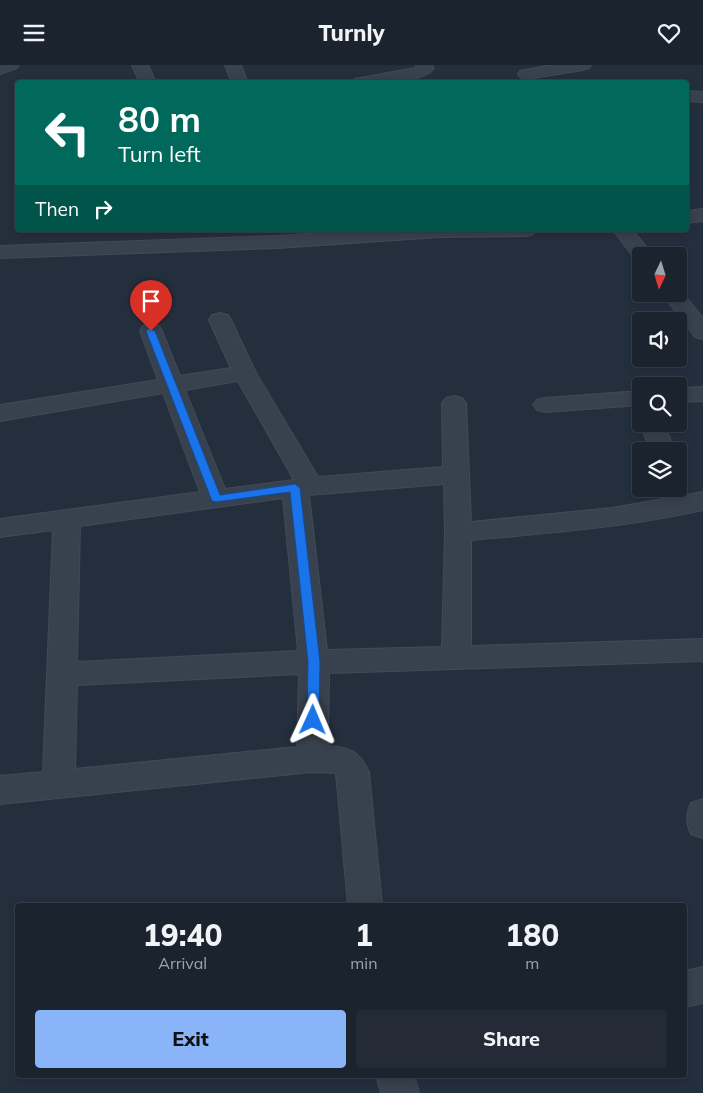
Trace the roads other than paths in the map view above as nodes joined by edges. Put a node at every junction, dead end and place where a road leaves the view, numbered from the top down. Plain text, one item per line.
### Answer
1 (11, 65) edge
2 (140, 65) edge
3 (233, 65) edge
4 (424, 65) edge
5 (581, 65) edge
6 (0, 69) edge
7 (524, 74) edge
8 (147, 80) edge
9 (239, 80) edge
10 (377, 80) edge
11 (584, 80) edge
12 (689, 96) edge
13 (703, 97) edge
14 (703, 215) edge
15 (689, 217) edge
16 (428, 232) edge
17 (625, 232) edge
18 (198, 238) edge
19 (636, 247) edge
20 (0, 252) edge
21 (680, 303) edge
22 (220, 320) dead end
23 (151, 331) dead end
24 (703, 332) edge
25 (245, 373) junction
26 (172, 386) junction
27 (703, 393) edge
28 (687, 394) edge
29 (632, 399) edge
30 (454, 403) dead end
31 (545, 405) dead end
32 (0, 413) edge
33 (457, 475) junction
34 (302, 487) junction
35 (216, 499) junction
36 (688, 499) edge
37 (67, 519) junction
38 (0, 528) edge
39 (458, 532) junction
40 (703, 650) edge
41 (456, 658) junction
42 (314, 662) junction
43 (62, 674) junction
44 (312, 759) junction
45 (59, 785) junction
46 (0, 790) edge
47 (703, 813) edge
48 (703, 824) edge
49 (364, 903) edge
50 (703, 985) edge
51 (687, 989) edge
52 (397, 1078) edge
53 (400, 1093) edge

1 - 6 street
2 - 8 street
3 - 9 street
4 - 10 street
5 - 7 street
5 - 11 street
12 - 13 street
14 - 15 street
16 - 18 street
17 - 19 street
18 - 20 street
21 - 24 street
22 - 25 street
23 - 26 street
25 - 26 street
25 - 34 street
26 - 32 street
26 - 35 street
27 - 28 street
29 - 31 street
30 - 33 street
33 - 34 street
33 - 39 street
34 - 35 street
34 - 42 street
35 - 37 street
36 - 39 street
37 - 38 street
37 - 43 street
39 - 41 street
40 - 41 street
41 - 42 street
42 - 43 street
42 - 44 street
43 - 45 street
44 - 45 street
44 - 49 street
45 - 46 street
47 - 48 street
50 - 51 street
52 - 53 street

